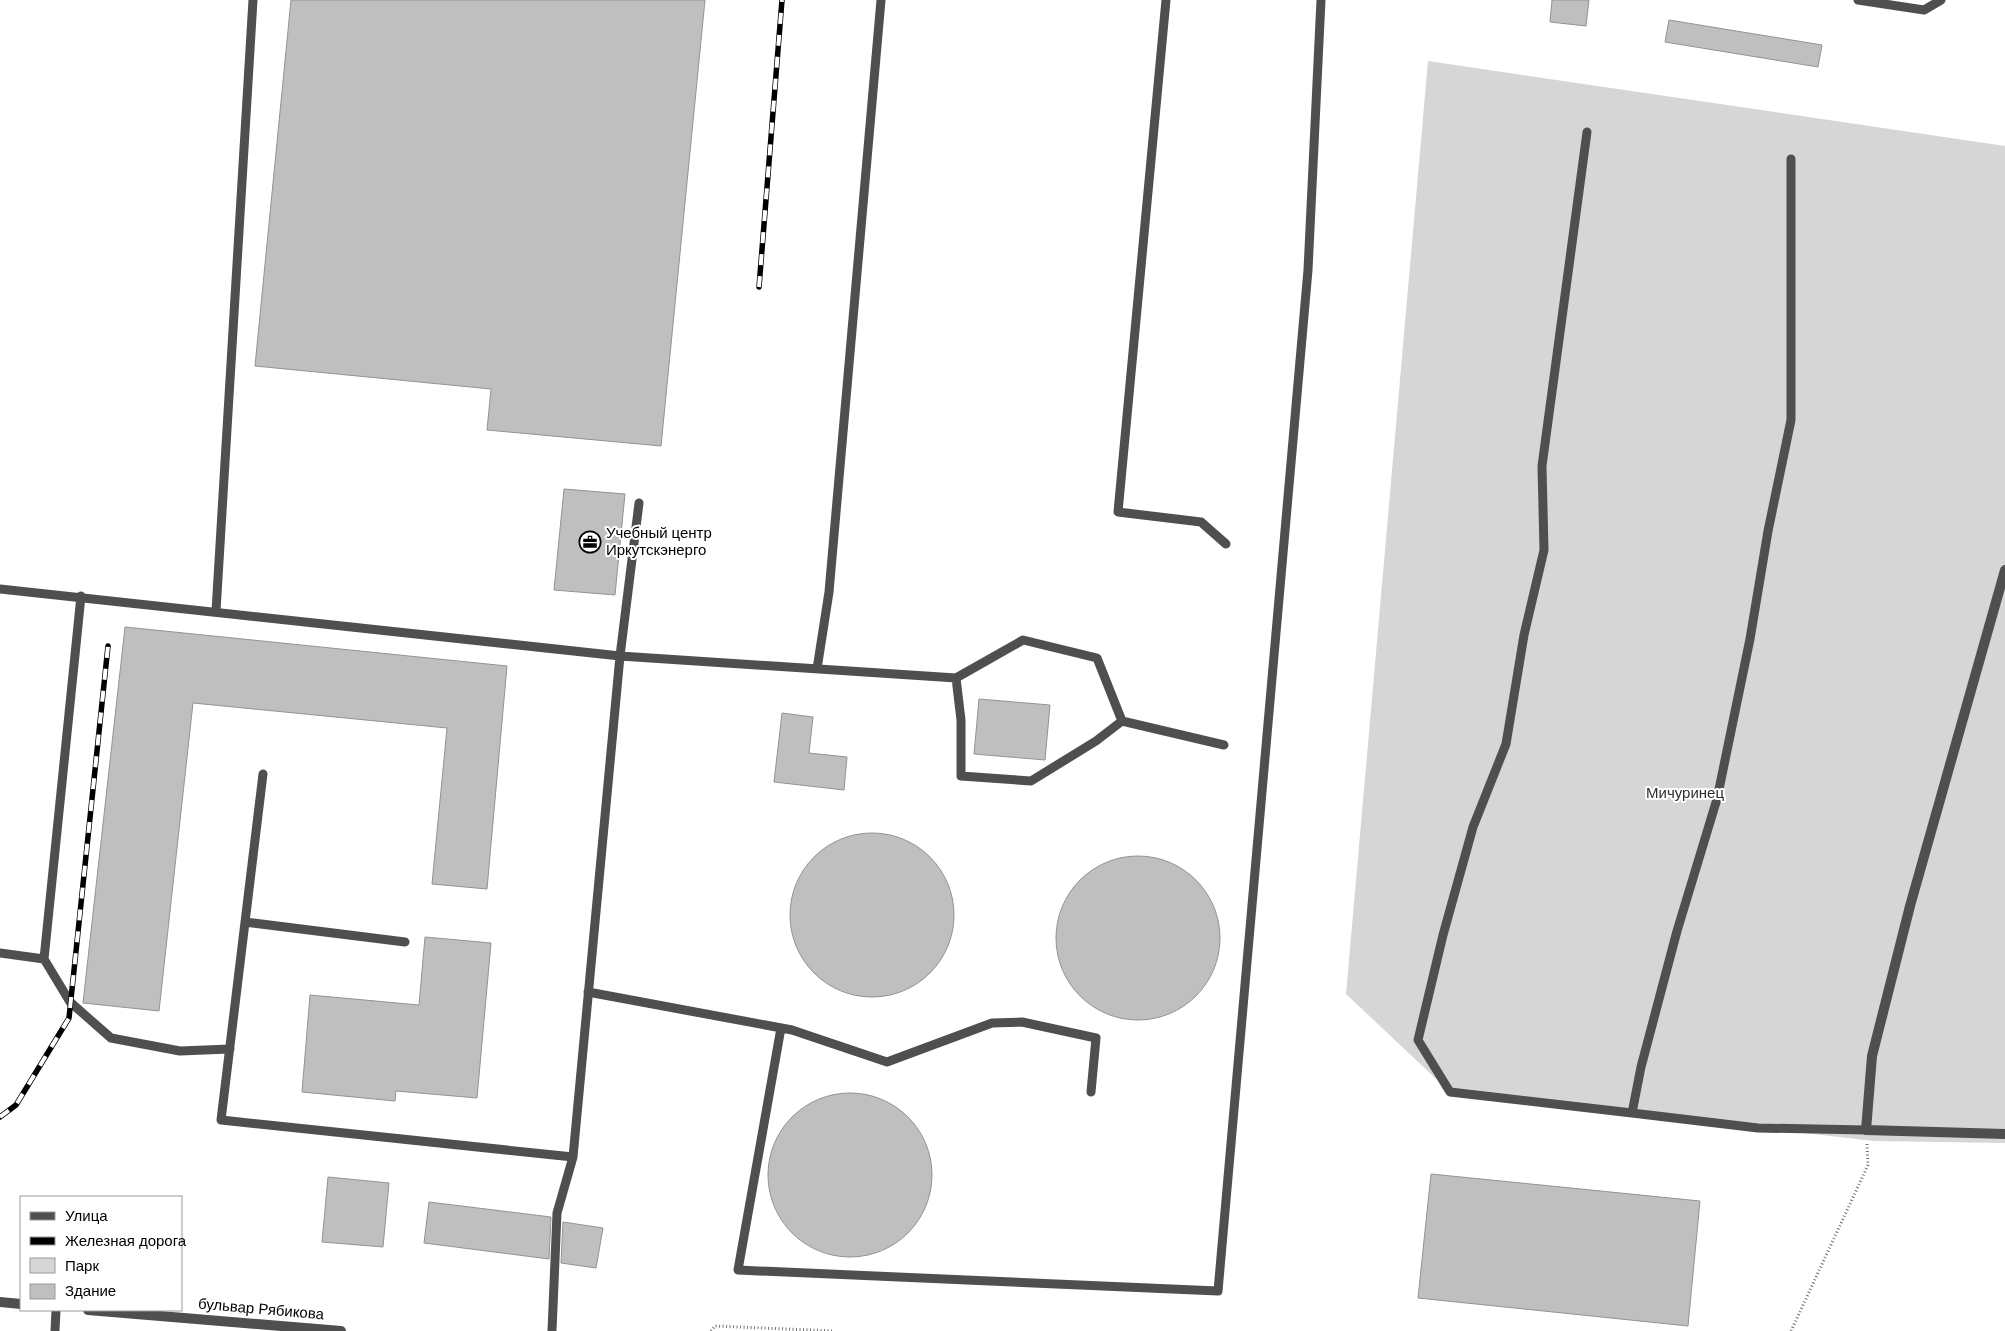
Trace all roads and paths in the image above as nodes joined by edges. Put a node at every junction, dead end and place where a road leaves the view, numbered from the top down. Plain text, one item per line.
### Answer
1 (253, 0) edge
2 (881, 0) edge
3 (1166, 0) edge
4 (1321, 0) edge
5 (1858, 0) edge
6 (1941, 0) edge
7 (1587, 132) dead end
8 (1791, 159) dead end
9 (639, 503) dead end
10 (1226, 544) dead end
11 (2005, 570) edge
12 (0, 589) edge
13 (81, 596) junction
14 (216, 612) junction
15 (620, 656) junction
16 (818, 669) junction
17 (956, 678) junction
18 (1122, 721) junction
19 (1224, 746) dead end
20 (263, 774) dead end
21 (245, 922) junction
22 (405, 942) dead end
23 (0, 953) edge
24 (44, 959) junction
25 (588, 992) junction
26 (781, 1028) junction
27 (230, 1049) junction
28 (1091, 1092) dead end
29 (1632, 1113) junction
30 (1866, 1130) junction
31 (2005, 1134) edge
32 (573, 1156) junction
33 (0, 1302) edge
34 (20, 1304) edge
35 (56, 1311) edge
36 (100, 1311) edge
37 (55, 1331) edge
38 (341, 1331) edge
39 (552, 1331) edge
40 (711, 1331) edge
41 (834, 1331) edge
42 (1790, 1331) edge

1 - 14 lane
2 - 16 lane
3 - 10 lane
4 - 26 lane
5 - 6 lane
7 - 29 lane
8 - 29 lane
9 - 15 lane
11 - 30 street
12 - 13 lane
13 - 14 lane
13 - 24 lane
14 - 15 lane
15 - 16 lane
15 - 25 lane
16 - 17 lane
17 - 18 lane
17 - 18 lane
18 - 19 lane
20 - 21 lane
21 - 22 lane
21 - 27 lane
23 - 24 lane
24 - 27 lane
25 - 26 lane
25 - 32 lane
26 - 28 lane
27 - 32 lane
29 - 30 lane
30 - 31 street
30 - 42 path
32 - 39 lane
33 - 34 street
35 - 37 lane
36 - 38 street, бульвар Рябикова
40 - 41 path

